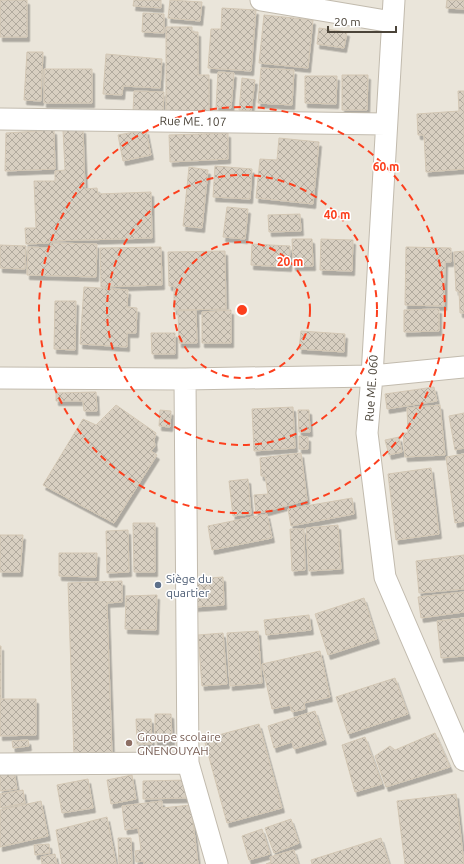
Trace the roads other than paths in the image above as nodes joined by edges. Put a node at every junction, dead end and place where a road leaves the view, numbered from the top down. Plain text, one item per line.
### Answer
1 (261, 0) edge
2 (394, 0) edge
3 (392, 22) junction
4 (0, 119) edge
5 (386, 124) junction
6 (464, 367) edge
7 (372, 376) junction
8 (0, 378) edge
9 (185, 379) junction
10 (464, 760) edge
11 (188, 763) junction
12 (0, 764) edge
13 (217, 864) edge

1 - 3 street
2 - 3 street, Rue ME. 060
3 - 5 street, Rue ME. 060
4 - 5 street, Rue ME. 107
5 - 7 street, Rue ME. 060
6 - 7 street
7 - 9 street
7 - 10 street, Rue ME. 060
8 - 9 street
9 - 11 street
11 - 12 street
11 - 13 street

